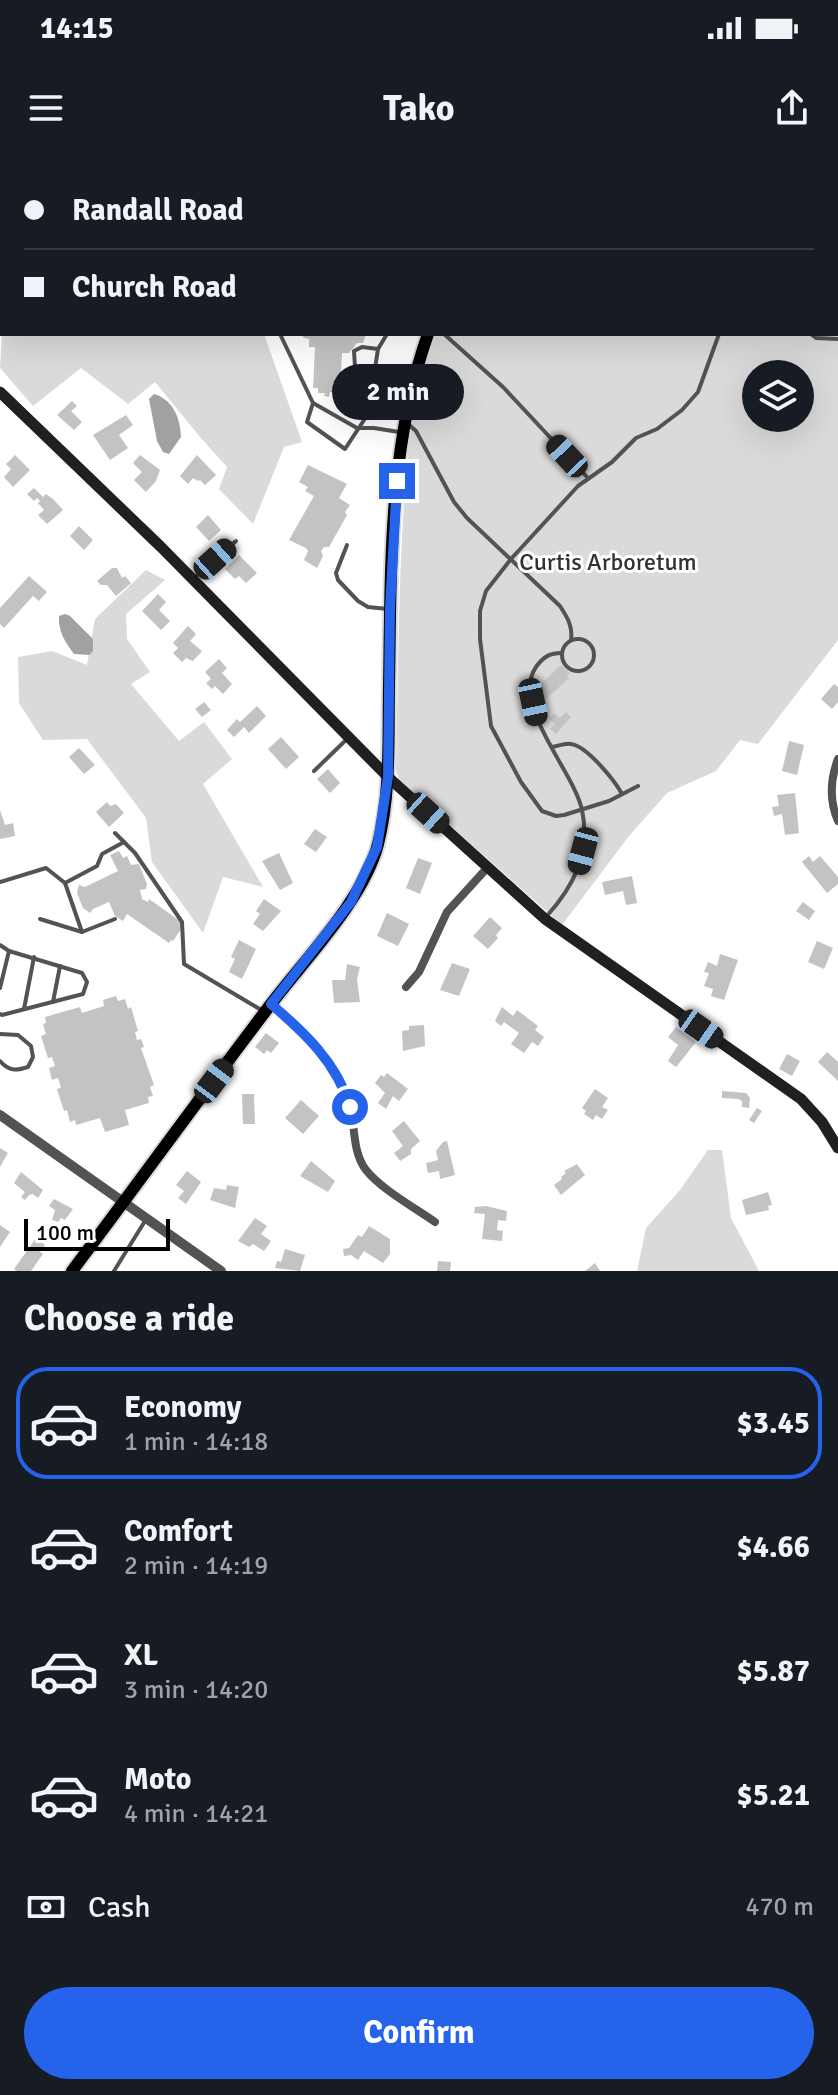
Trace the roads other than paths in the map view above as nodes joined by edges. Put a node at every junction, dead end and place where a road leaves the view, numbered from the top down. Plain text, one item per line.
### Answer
1 (281, 336) edge
2 (386, 336) edge
3 (427, 336) edge
4 (446, 336) edge
5 (718, 336) edge
6 (814, 336) edge
7 (838, 339) edge
8 (378, 349) junction
9 (375, 373) junction
10 (1, 397) edge
11 (313, 403) junction
12 (403, 426) junction
13 (357, 428) junction
14 (588, 478) junction
15 (236, 541) dead end
16 (347, 545) dead end
17 (511, 559) junction
18 (193, 579) junction
19 (390, 609) junction
20 (571, 640) junction
21 (562, 653) junction
22 (349, 738) junction
23 (552, 747) junction
24 (838, 759) edge
25 (314, 771) dead end
26 (388, 777) junction
27 (638, 786) dead end
28 (622, 794) junction
29 (582, 809) junction
30 (838, 821) edge
31 (115, 833) dead end
32 (124, 842) junction
33 (488, 867) junction
34 (0, 882) edge
35 (65, 883) junction
36 (40, 919) dead end
37 (115, 919) dead end
38 (545, 919) junction
39 (82, 932) junction
40 (0, 945) edge
41 (9, 951) junction
42 (34, 957) junction
43 (60, 966) junction
44 (406, 987) dead end
45 (0, 988) edge
46 (53, 1002) junction
47 (268, 1008) junction
48 (24, 1009) junction
49 (0, 1014) edge
50 (0, 1034) edge
51 (0, 1061) edge
52 (0, 1115) edge
53 (838, 1148) edge
54 (123, 1203) junction
55 (146, 1219) junction
56 (435, 1222) dead end
57 (72, 1271) edge
58 (114, 1271) edge
59 (221, 1271) edge

1 - 11 lane
2 - 8 lane
3 - 12 main road
4 - 14 lane
5 - 14 lane
6 - 7 lane
8 - 9 lane
8 - 9 lane
9 - 13 lane
10 - 18 main road
11 - 13 lane
11 - 13 lane
12 - 13 lane
12 - 17 lane
12 - 19 main road
14 - 17 lane
15 - 18 lane
16 - 19 lane
17 - 20 lane
17 - 29 lane
18 - 22 main road
19 - 26 main road
20 - 21 lane
20 - 21 lane
21 - 23 lane
22 - 25 lane
22 - 26 main road
23 - 28 lane
23 - 29 lane
24 - 30 street
26 - 33 main road
26 - 47 main road
27 - 28 lane
28 - 29 lane
29 - 38 lane
31 - 32 lane
32 - 35 lane
32 - 47 lane
33 - 38 main road
33 - 44 street
34 - 35 lane
35 - 39 lane
36 - 39 lane
37 - 39 lane
38 - 53 main road
40 - 41 lane
41 - 42 lane
41 - 45 lane
42 - 43 lane
42 - 48 lane
43 - 46 lane
43 - 46 lane
46 - 48 lane
47 - 54 main road
47 - 56 street
48 - 49 lane
50 - 51 lane
52 - 54 street
54 - 55 street
54 - 57 main road
55 - 58 lane
55 - 59 street

